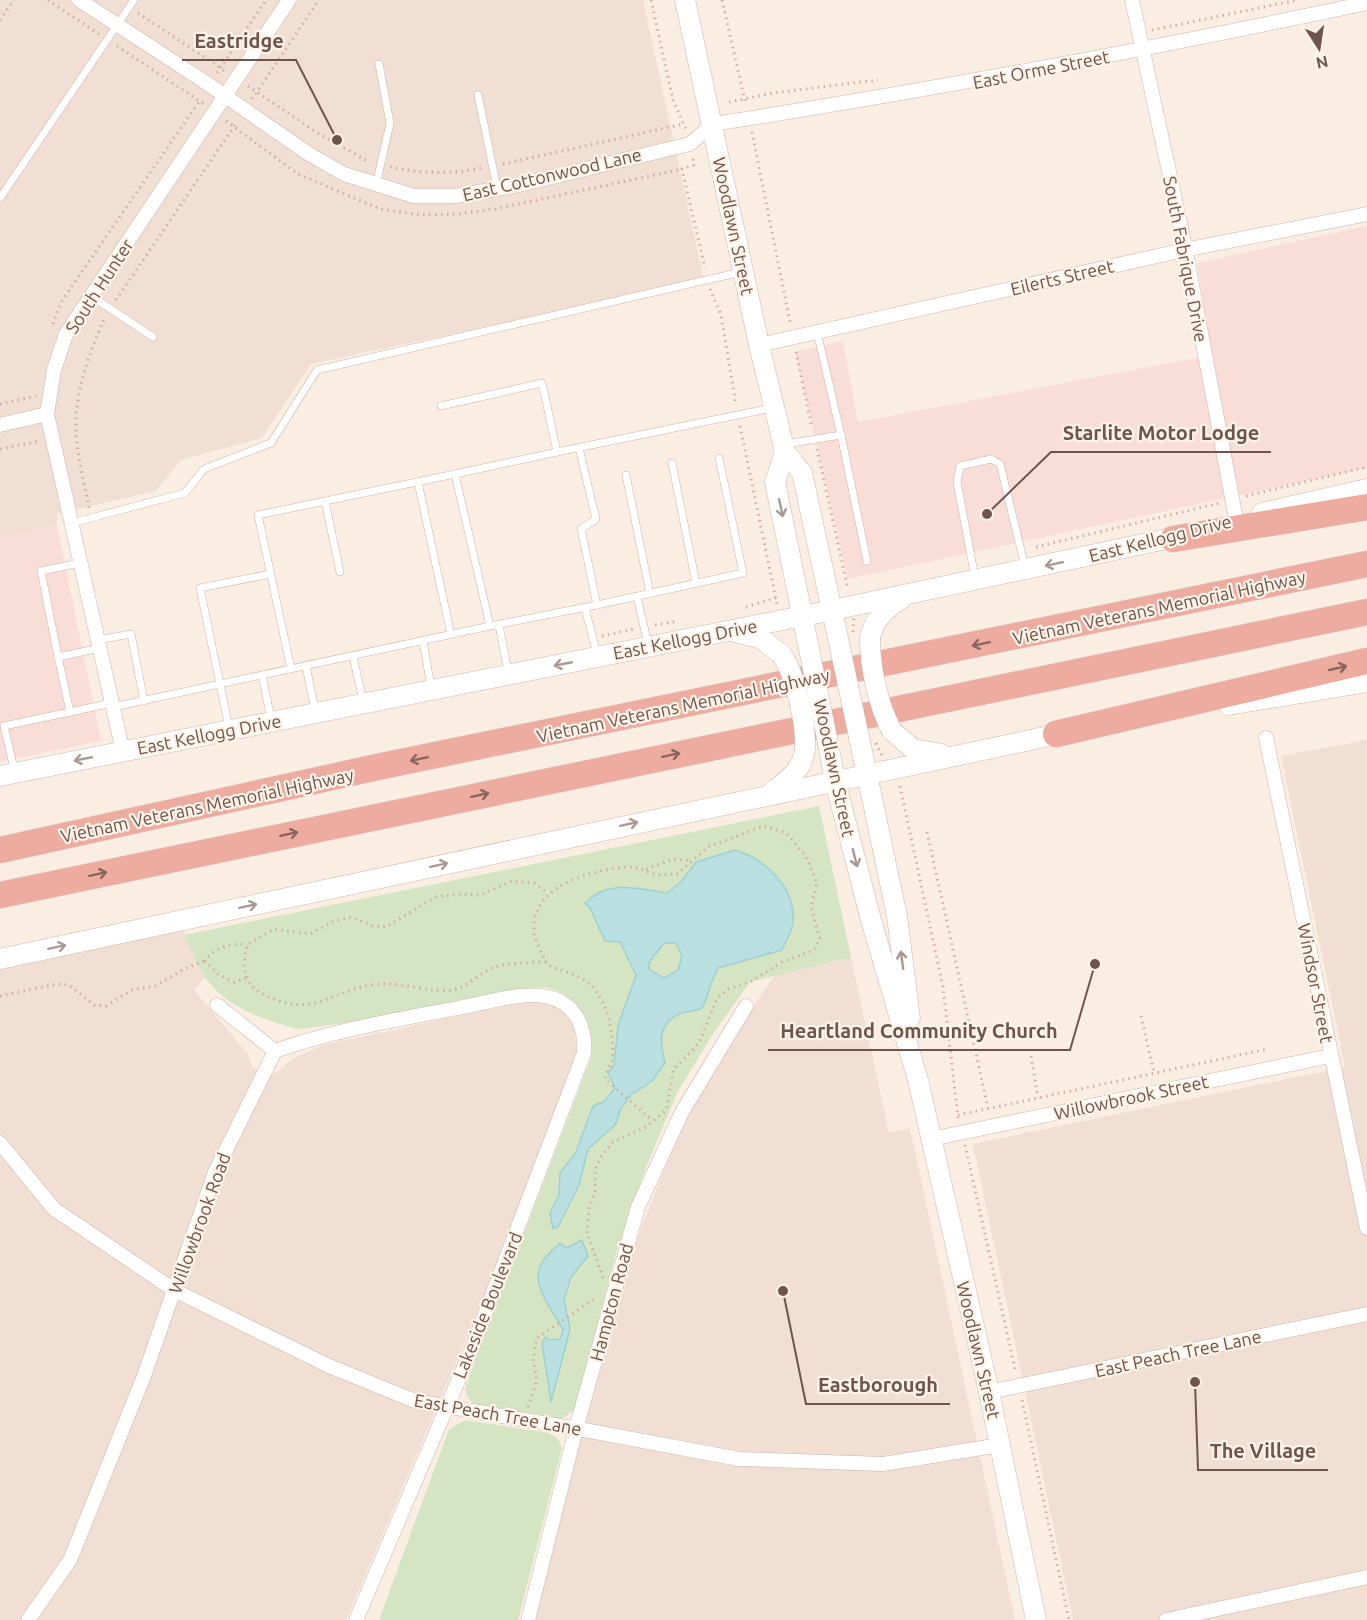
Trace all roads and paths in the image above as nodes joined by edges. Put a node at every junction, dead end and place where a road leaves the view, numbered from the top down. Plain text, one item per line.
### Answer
1 (14, 0) edge
2 (48, 0) edge
3 (79, 0) edge
4 (134, 0) edge
5 (266, 0) edge
6 (289, 0) edge
7 (319, 0) edge
8 (651, 0) edge
9 (685, 0) edge
10 (722, 0) edge
11 (1132, 0) edge
12 (1298, 0) edge
13 (1367, 3) edge
14 (1347, 4) edge
15 (0, 20) edge
16 (117, 25) junction
17 (1140, 32) junction
18 (108, 40) junction
19 (1144, 50) junction
20 (379, 64) dead end
21 (880, 80) dead end
22 (209, 86) junction
23 (478, 95) dead end
24 (223, 96) junction
25 (744, 99) junction
26 (200, 101) junction
27 (729, 102) dead end
28 (244, 110) junction
29 (214, 111) junction
30 (749, 119) junction
31 (713, 124) junction
32 (234, 126) junction
33 (690, 144) junction
34 (681, 169) junction
35 (376, 185) junction
36 (497, 188) junction
37 (0, 198) edge
38 (1367, 214) edge
39 (1184, 250) junction
40 (743, 272) junction
41 (708, 280) junction
42 (92, 296) junction
43 (110, 308) junction
44 (51, 329) dead end
45 (817, 332) junction
46 (153, 337) dead end
47 (793, 337) junction
48 (759, 345) junction
49 (35, 388) dead end
50 (0, 405) edge
51 (441, 406) dead end
52 (774, 407) junction
53 (47, 414) junction
54 (738, 415) junction
55 (0, 425) edge
56 (841, 435) junction
57 (41, 441) dead end
58 (815, 441) junction
59 (579, 448) junction
60 (784, 448) junction
61 (0, 449) edge
62 (557, 452) junction
63 (719, 458) dead end
64 (672, 463) dead end
65 (1367, 467) edge
66 (455, 474) junction
67 (626, 475) dead end
68 (418, 482) junction
69 (1367, 489) edge
70 (325, 501) junction
71 (1367, 507) edge
72 (1234, 509) junction
73 (91, 518) junction
74 (72, 523) junction
75 (1173, 539) junction
76 (1021, 550) junction
77 (867, 561) dead end
78 (80, 563) junction
79 (1367, 564) edge
80 (1026, 570) junction
81 (340, 572) dead end
82 (270, 574) junction
83 (975, 580) junction
84 (696, 584) junction
85 (859, 586) dead end
86 (650, 594) junction
87 (909, 594) junction
88 (637, 597) junction
89 (777, 604) dead end
90 (597, 605) junction
91 (585, 608) junction
92 (833, 610) junction
93 (1367, 612) edge
94 (803, 616) junction
95 (499, 625) junction
96 (490, 626) junction
97 (728, 631) junction
98 (451, 635) junction
99 (423, 641) junction
100 (99, 644) junction
101 (648, 647) junction
102 (353, 656) junction
103 (58, 657) junction
104 (597, 657) junction
105 (1367, 661) edge
106 (306, 666) junction
107 (291, 669) junction
108 (262, 675) junction
109 (508, 675) junction
110 (1367, 682) edge
111 (219, 685) junction
112 (432, 690) junction
113 (144, 701) junction
114 (363, 703) junction
115 (113, 705) junction
116 (70, 712) junction
117 (316, 713) junction
118 (271, 722) junction
119 (230, 730) junction
120 (1056, 734) junction
121 (1266, 738) dead end
122 (123, 752) junction
123 (950, 756) junction
124 (382, 766) junction
125 (7, 774) edge
126 (866, 774) junction
127 (835, 781) junction
128 (899, 781) dead end
129 (769, 794) junction
130 (0, 832) edge
131 (927, 832) dead end
132 (0, 850) edge
133 (692, 861) junction
134 (646, 869) junction
135 (548, 893) junction
136 (0, 896) edge
137 (247, 945) junction
138 (0, 959) edge
139 (204, 962) junction
140 (546, 962) junction
141 (246, 978) junction
142 (0, 996) edge
143 (217, 1005) dead end
144 (747, 1006) dead end
145 (1141, 1016) dead end
146 (1268, 1049) dead end
147 (274, 1051) junction
148 (1031, 1056) dead end
149 (1330, 1056) junction
150 (1154, 1073) junction
151 (918, 1080) junction
152 (1038, 1098) junction
153 (988, 1108) junction
154 (958, 1115) junction
155 (652, 1121) junction
156 (962, 1133) junction
157 (931, 1139) junction
158 (0, 1143) edge
159 (1367, 1228) edge
160 (604, 1281) dead end
161 (174, 1290) junction
162 (599, 1295) dead end
163 (1367, 1314) edge
164 (1019, 1386) junction
165 (989, 1392) junction
166 (446, 1407) junction
167 (524, 1420) junction
168 (576, 1429) junction
169 (1000, 1445) junction
170 (1367, 1577) edge
171 (28, 1620) edge
172 (356, 1620) edge
173 (528, 1620) edge
174 (1036, 1620) edge
175 (1069, 1620) edge
176 (1166, 1620) edge

1 - 15 path
2 - 18 path
3 - 16 street, East Cottonwood Lane
4 - 16 lane
5 - 22 path
6 - 24 street, South Hunter
7 - 28 path
8 - 33 path
9 - 31 main road, Woodlawn Street
10 - 25 path
11 - 17 street, South Fabrique Drive
12 - 17 path
13 - 14 street, East Orme Street
14 - 19 street, East Orme Street
16 - 18 lane
16 - 22 street, East Cottonwood Lane
17 - 19 street, South Fabrique Drive
18 - 26 path
18 - 37 lane
19 - 30 street, East Orme Street
19 - 39 street, South Fabrique Drive
20 - 35 lane
21 - 25 path
22 - 24 street, East Cottonwood Lane
22 - 26 path
23 - 36 lane
24 - 28 street, East Cottonwood Lane
24 - 29 street, South Hunter
25 - 27 path
25 - 30 path
26 - 29 path
26 - 44 path
28 - 32 path
28 - 35 street, East Cottonwood Lane
29 - 32 path
29 - 42 street, South Hunter
30 - 31 street, East Orme Street
30 - 47 path
31 - 33 street, East Cottonwood Lane
31 - 40 main road, Woodlawn Street
32 - 34 path
32 - 43 path
33 - 34 path
33 - 36 street, East Cottonwood Lane
34 - 41 path
35 - 36 street, East Cottonwood Lane
38 - 39 street, Eilerts Street
39 - 45 street, Eilerts Street
39 - 72 street, South Fabrique Drive
40 - 41 lane
40 - 48 main road, Woodlawn Street
41 - 54 path
41 - 73 lane
42 - 43 lane
42 - 53 street, South Hunter
43 - 46 lane
43 - 73 path
45 - 47 street, Eilerts Street
45 - 56 lane
47 - 48 street, Eilerts Street
47 - 58 path
48 - 52 main road, Woodlawn Street
49 - 50 path
51 - 62 lane
52 - 54 lane
52 - 60 main road, Woodlawn Street
53 - 55 street
53 - 74 street, South Hunter
54 - 59 lane
54 - 89 path
56 - 58 lane
56 - 77 lane
57 - 61 path
58 - 60 lane
58 - 85 path
59 - 62 lane
59 - 90 lane
60 - 92 main road, Woodlawn Street
60 -> 94 main road, Woodlawn Street
62 - 66 lane
63 - 84 lane
64 - 84 lane
65 - 72 path
66 - 68 lane
66 - 96 lane
67 - 86 lane
68 - 70 lane
68 - 98 lane
69 - 72 main road, East Kellogg Drive
70 - 81 lane
70 - 82 lane
71 - 75 highway
72 - 75 main road, East Kellogg Drive
72 - 76 path
73 - 74 lane
74 - 78 street, South Hunter
75 -> 80 main road, East Kellogg Drive
76 - 80 lane
76 - 83 lane
78 - 100 street, South Hunter
78 - 103 lane
79 -> 124 highway, Vietnam Veterans Memorial Highway
80 - 83 main road, East Kellogg Drive
82 - 107 lane
82 - 111 lane
83 - 87 main road, East Kellogg Drive
84 - 86 lane
86 - 88 lane
87 - 92 main road, East Kellogg Drive
87 - 123 main road, bridge
88 - 90 lane
88 - 101 lane
90 - 91 lane
91 - 95 lane
91 - 104 lane
92 - 94 main road, East Kellogg Drive
92 - 126 main road, Woodlawn Street, bridge
136 -> 93 highway
94 - 97 main road, East Kellogg Drive
94 - 127 main road, Woodlawn Street, bridge
95 - 96 lane
95 - 109 lane
96 - 98 lane
97 - 101 main road, East Kellogg Drive
97 - 129 main road, bridge
98 - 99 lane
99 - 102 lane
99 - 112 lane
100 - 103 lane
100 - 113 lane
100 - 115 street, South Hunter
101 - 104 main road, East Kellogg Drive
102 - 106 lane
102 - 114 lane
103 - 116 lane
104 -> 109 main road, East Kellogg Drive
120 -> 105 highway
106 - 107 lane
106 - 117 lane
107 - 108 lane
108 - 111 lane
108 - 118 lane
109 - 112 main road, East Kellogg Drive
110 - 120 main road
111 - 113 lane
111 - 119 lane
112 - 114 main road, East Kellogg Drive
113 - 115 lane
114 - 117 main road, East Kellogg Drive
115 - 116 lane
115 - 122 street, South Hunter
116 - 125 lane
117 - 118 main road, East Kellogg Drive
118 - 119 main road, East Kellogg Drive
119 - 122 main road, East Kellogg Drive
120 - 123 main road
121 - 149 street, Windsor Street
122 -> 125 main road, East Kellogg Drive
123 - 126 main road
124 - 130 highway
124 - 132 highway, Vietnam Veterans Memorial Highway
126 - 127 main road
151 -> 126 main road, Woodlawn Street
127 - 129 main road
127 -> 151 main road, Woodlawn Street
128 - 154 path
138 -> 129 main road
131 - 153 path
133 - 134 path
133 - 134 path
133 - 155 path
134 - 135 path
135 - 137 path
135 - 140 path
137 - 139 path
137 - 141 path
139 - 141 path
139 - 142 path
140 - 141 path
140 - 155 path
143 - 147 street
144 - 168 street, Hampton Road
145 - 150 path
146 - 150 path
147 - 161 street, Willowbrook Road
147 - 166 street, Lakeside Boulevard
148 - 152 path
149 - 156 street, Willowbrook Street
149 - 159 street, Windsor Street
150 - 152 path
151 - 157 main road, Woodlawn Street
152 - 153 path
153 - 154 path
154 - 156 path
155 - 160 path
156 - 157 street, Willowbrook Street
156 - 164 path
157 - 165 main road, Woodlawn Street
158 - 161 street, East Peach Tree Lane
161 - 166 street, East Peach Tree Lane
161 - 171 street, Willowbrook Road
162 - 167 path
163 - 164 street, East Peach Tree Lane
164 - 165 street, East Peach Tree Lane
164 - 175 path
165 - 169 main road, Woodlawn Street
166 - 167 street, East Peach Tree Lane
166 - 172 street, Lakeside Boulevard
167 - 168 street, East Peach Tree Lane
168 - 169 street, East Peach Tree Lane
168 - 173 street, Hampton Road
169 - 174 main road, Woodlawn Street
170 - 176 street

